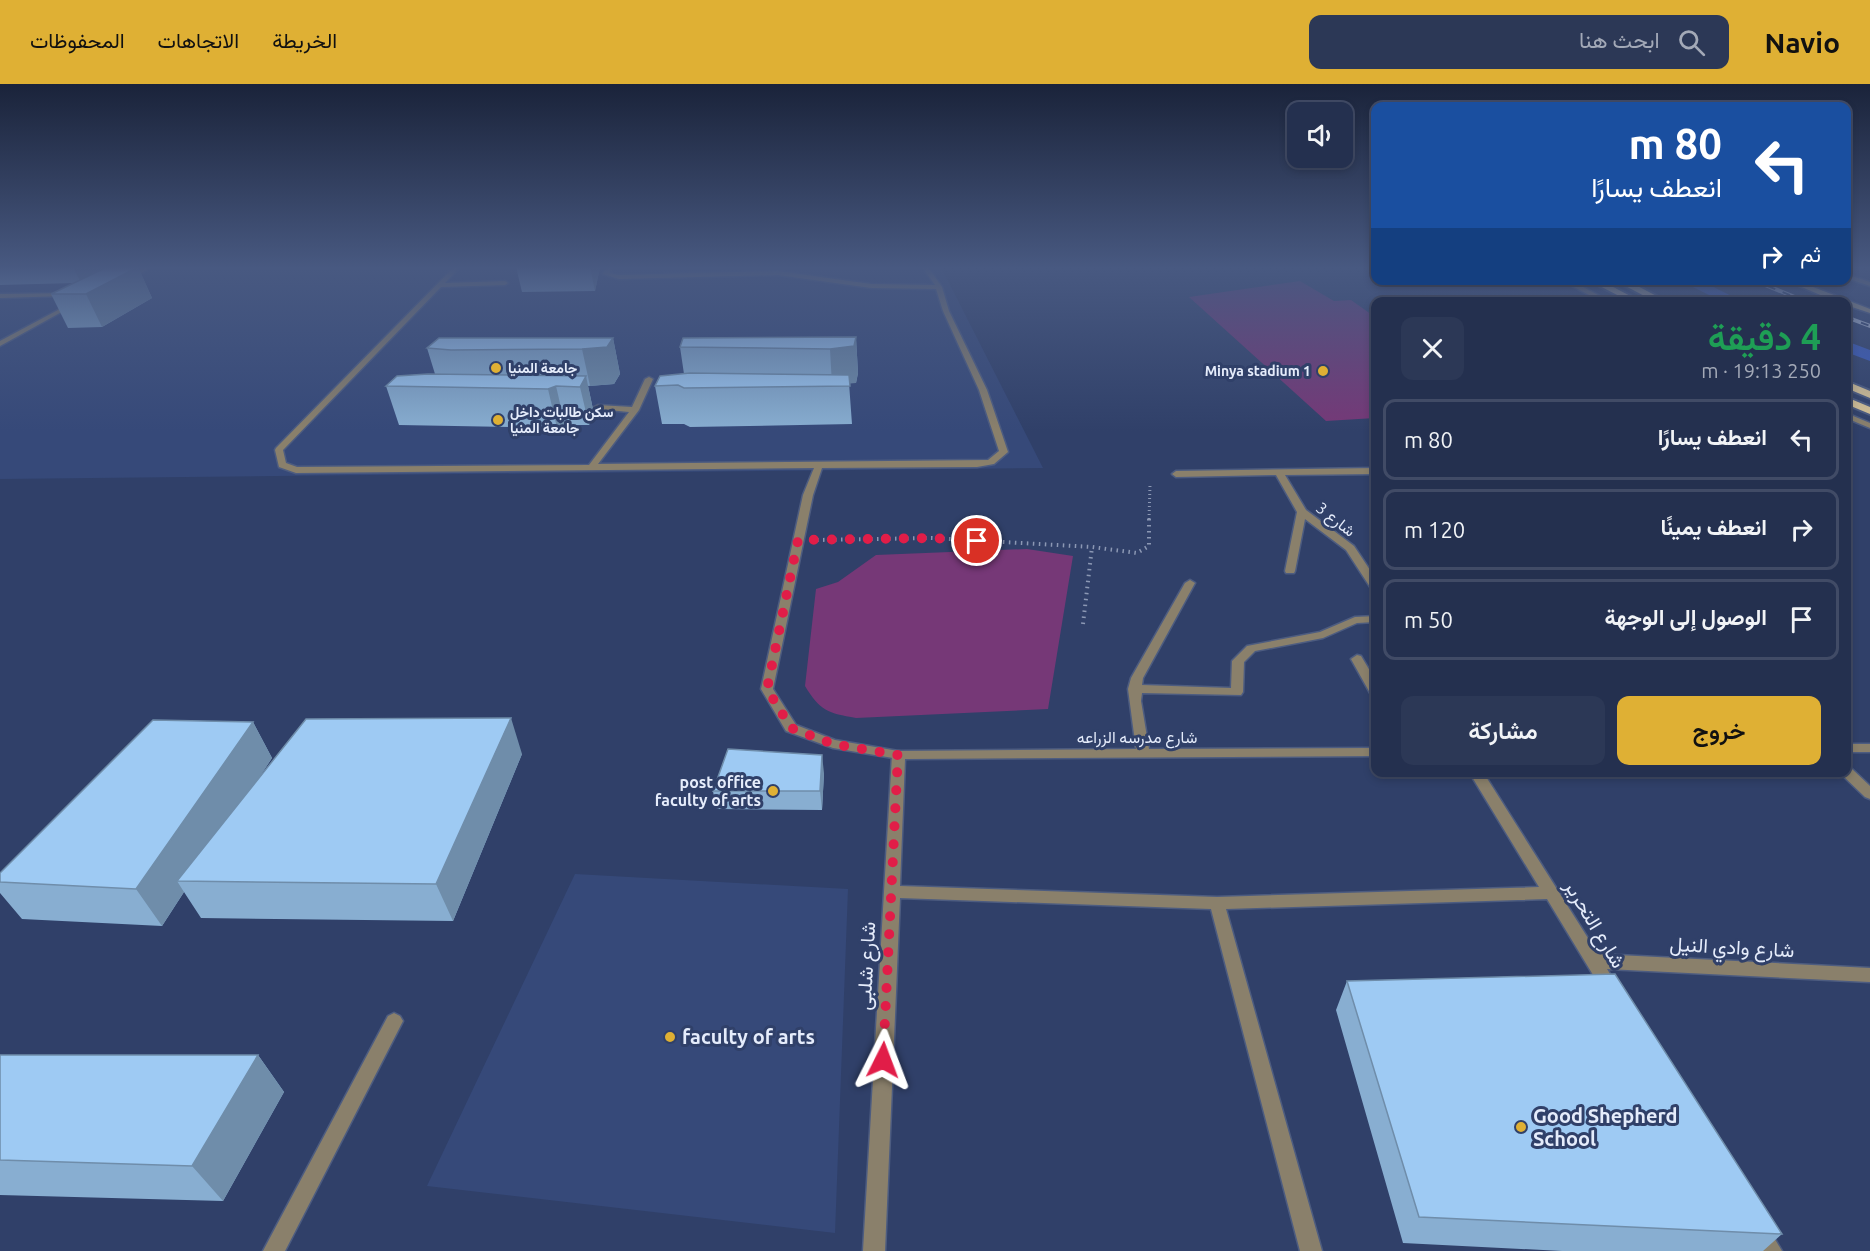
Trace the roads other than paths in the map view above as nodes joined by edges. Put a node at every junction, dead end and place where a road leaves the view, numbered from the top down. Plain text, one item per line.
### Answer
1 (41, 321) edge
2 (403, 321) edge
3 (951, 321) edge
4 (0, 344) edge
5 (649, 379) dead end
6 (1851, 386) edge
7 (1870, 395) edge
8 (1851, 402) edge
9 (598, 407) dead end
10 (635, 410) junction
11 (1870, 411) edge
12 (1864, 420) edge
13 (1870, 426) edge
14 (819, 465) junction
15 (592, 467) junction
16 (1371, 471) edge
17 (1279, 472) junction
18 (1176, 474) dead end
19 (1302, 512) junction
20 (1290, 571) dead end
21 (1371, 580) edge
22 (1190, 583) dead end
23 (1371, 619) edge
24 (1357, 659) dead end
25 (1371, 684) edge
26 (1134, 689) junction
27 (1851, 748) edge
28 (1870, 748) edge
29 (1371, 752) edge
30 (1143, 754) junction
31 (898, 755) junction
32 (1851, 776) edge
33 (1479, 777) edge
34 (1870, 794) edge
35 (891, 892) junction
36 (1552, 893) junction
37 (1217, 903) junction
38 (1593, 961) junction
39 (1870, 975) edge
40 (1617, 1001) edge
41 (394, 1021) dead end
42 (1752, 1221) edge
43 (274, 1251) edge
44 (874, 1251) edge
45 (1311, 1251) edge
46 (1771, 1251) edge

1 - 4 street
2 - 15 street
3 - 14 street
5 - 10 street
6 - 7 highway
8 - 11 highway
9 - 10 street
10 - 15 street
12 - 13 street
14 - 15 street
14 - 31 street, شارع مدرسه الزراعه
16 - 17 street
17 - 18 street
17 - 19 street, شارع 3
19 - 20 street
19 - 21 street, شارع 3
22 - 26 street
23 - 26 street
24 - 25 street
26 - 30 street
27 - 28 street
29 - 30 street, شارع مدرسه الزراعه
30 - 31 street, شارع مدرسه الزراعه
31 - 35 street, شارع شلبى
32 - 34 street
33 - 36 street, شارع التحرير
35 - 37 street
35 - 44 street, شارع شلبى
36 - 37 street
36 - 38 street, شارع التحرير
37 - 45 street
38 - 39 street, شارع وادي النيل
38 - 40 street, شارع التحرير
41 - 43 street
42 - 46 street

